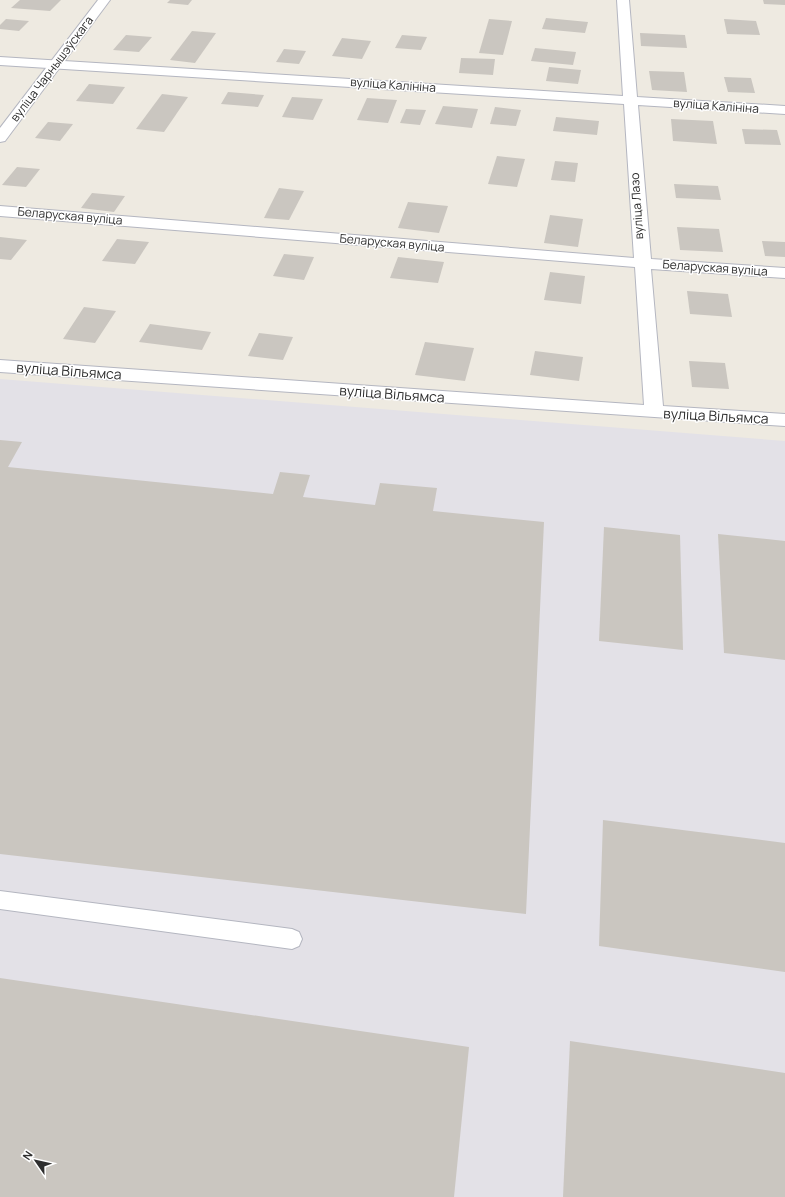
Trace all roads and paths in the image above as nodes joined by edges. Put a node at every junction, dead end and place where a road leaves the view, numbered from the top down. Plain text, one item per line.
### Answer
1 (104, 0) edge
2 (623, 0) edge
3 (0, 61) edge
4 (54, 64) junction
5 (629, 100) junction
6 (785, 110) edge
7 (0, 138) edge
8 (0, 211) edge
9 (641, 263) junction
10 (785, 273) edge
11 (0, 366) edge
12 (654, 412) junction
13 (785, 420) edge
14 (0, 900) edge
15 (292, 939) dead end

1 - 4 street, вуліца Чарнышэўскага
2 - 5 street, вуліца Лазо
3 - 4 street, вуліца Калініна
4 - 5 street, вуліца Калініна
4 - 7 street, вуліца Чарнышэўскага
5 - 6 street, вуліца Калініна
5 - 9 street, вуліца Лазо
8 - 9 street, Беларуская вуліца
9 - 10 street, Беларуская вуліца
9 - 12 street, вуліца Лазо
11 - 12 street, вуліца Вільямса
12 - 13 street, вуліца Вільямса
14 - 15 lane

